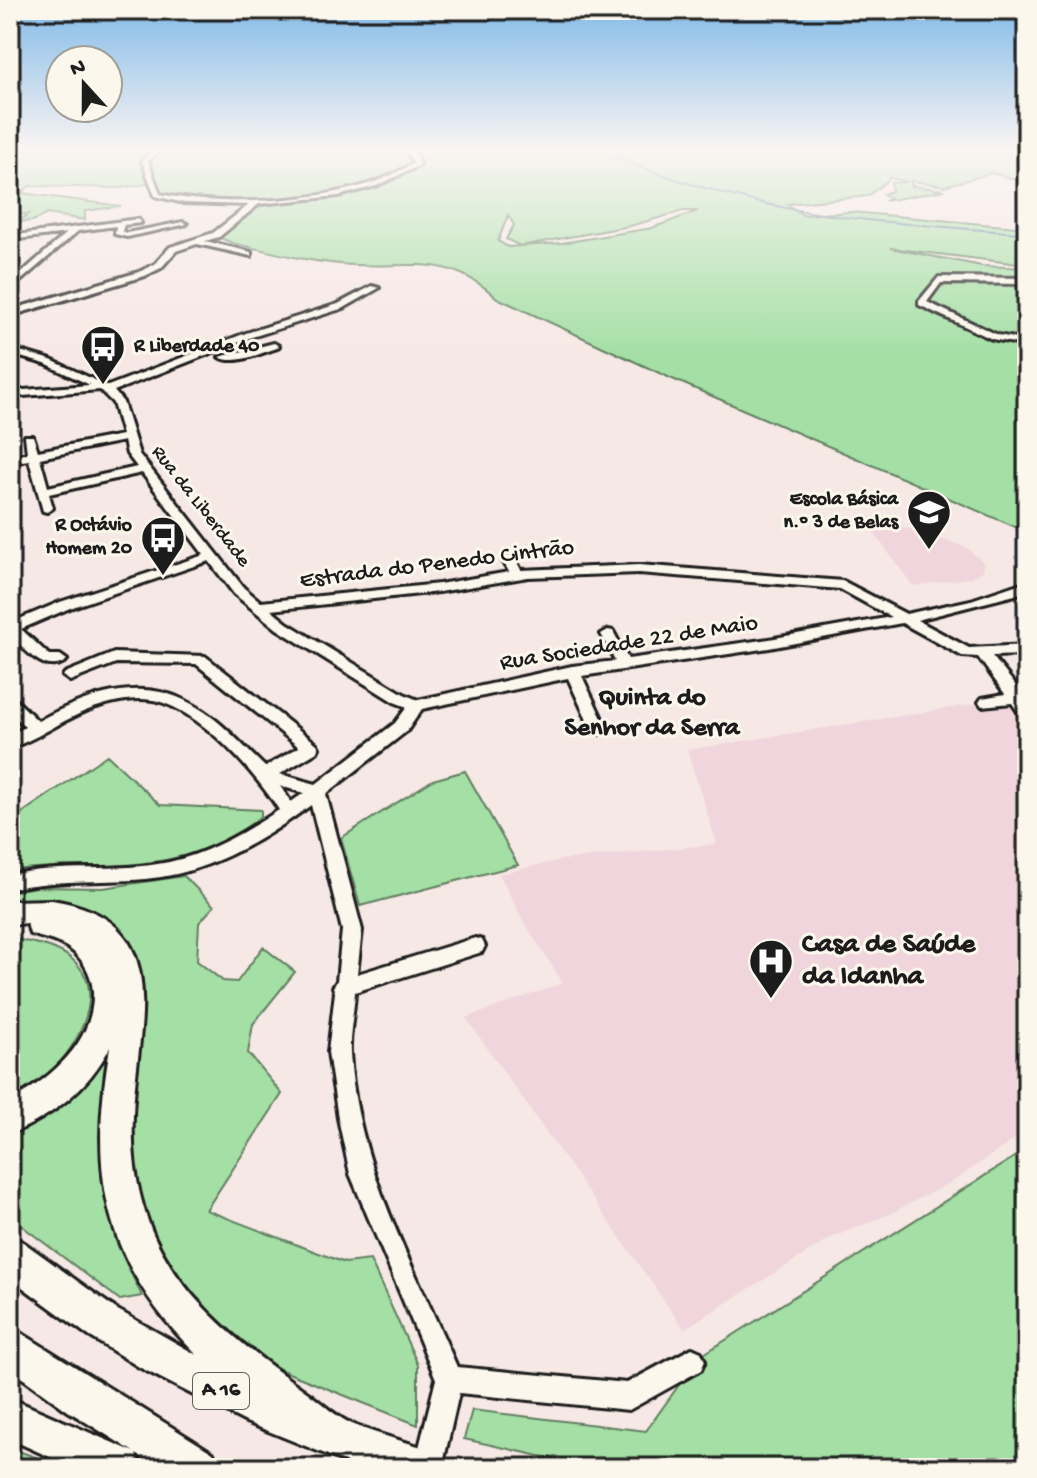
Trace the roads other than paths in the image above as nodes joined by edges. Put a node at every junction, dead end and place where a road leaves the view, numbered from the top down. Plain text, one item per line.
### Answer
1 (237, 218) edge
2 (138, 221) dead end
3 (121, 223) junction
4 (76, 229) junction
5 (10, 238) edge
6 (199, 241) junction
7 (183, 246) junction
8 (248, 254) dead end
9 (1027, 281) edge
10 (10, 287) edge
11 (375, 288) dead end
12 (10, 313) edge
13 (274, 346) dead end
14 (1027, 349) edge
15 (212, 350) junction
16 (10, 351) edge
17 (224, 357) junction
18 (186, 361) junction
19 (105, 389) junction
20 (10, 394) edge
21 (128, 437) junction
22 (29, 438) dead end
23 (33, 456) junction
24 (10, 460) edge
25 (143, 469) junction
26 (43, 492) junction
27 (47, 508) dead end
28 (213, 556) junction
29 (509, 559) dead end
30 (517, 575) junction
31 (1027, 585) edge
32 (257, 607) junction
33 (901, 619) junction
34 (11, 628) edge
35 (608, 634) dead end
36 (1027, 650) edge
37 (983, 654) junction
38 (60, 660) dead end
39 (623, 663) junction
40 (572, 671) junction
41 (70, 676) dead end
42 (1017, 697) junction
43 (987, 702) dead end
44 (10, 704) edge
45 (417, 705) junction
46 (1027, 712) edge
47 (36, 728) junction
48 (599, 729) dead end
49 (10, 742) edge
50 (264, 775) junction
51 (316, 790) junction
52 (288, 810) junction
53 (10, 882) edge
54 (10, 913) edge
55 (10, 926) edge
56 (475, 946) dead end
57 (343, 987) junction
58 (10, 1118) edge
59 (10, 1255) edge
60 (10, 1345) edge
61 (692, 1361) dead end
62 (449, 1379) junction
63 (10, 1418) edge
64 (333, 1436) junction
65 (420, 1467) edge
66 (121, 1468) edge
67 (198, 1468) edge

1 - 6 street
2 - 3 street
3 - 4 street
3 - 7 street
4 - 5 street
4 - 10 street
6 - 7 street
6 - 8 street
7 - 12 street
9 - 14 street
11 - 15 street
13 - 17 street
15 - 17 street
15 - 18 street
16 - 19 street
17 - 18 street
18 - 19 street
19 - 20 street
19 - 21 street, Rua da Liberdade
21 - 23 street
21 - 25 street, Rua da Liberdade
22 - 23 street
23 - 24 street
23 - 26 street
25 - 26 street
25 - 28 street, Rua da Liberdade
26 - 27 street
28 - 32 street, Rua da Liberdade
28 - 34 street
29 - 30 street
30 - 32 street, Estrada do Penedo Cintrão
30 - 33 street, Estrada do Penedo Cintrão
31 - 33 street, Rua Sociedade 22 de Maio
32 - 45 street
33 - 37 street
33 - 39 street, Rua Sociedade 22 de Maio
34 - 38 street
35 - 39 street
36 - 37 street
37 - 42 street
39 - 40 street, Rua Sociedade 22 de Maio
40 - 45 street, Rua Sociedade 22 de Maio
40 - 48 street
41 - 50 street
42 - 43 street
42 - 46 street
44 - 47 street
45 - 51 street
47 - 49 street
47 - 50 street
50 - 51 street
50 - 52 street
51 - 52 street
51 - 57 street
52 - 53 street
54 - 64 highway
55 - 58 highway
56 - 57 street
57 - 62 street
59 - 64 highway, A 16
60 - 67 highway
61 - 62 street
62 - 65 street
63 - 66 highway
64 - 65 highway, A 16

